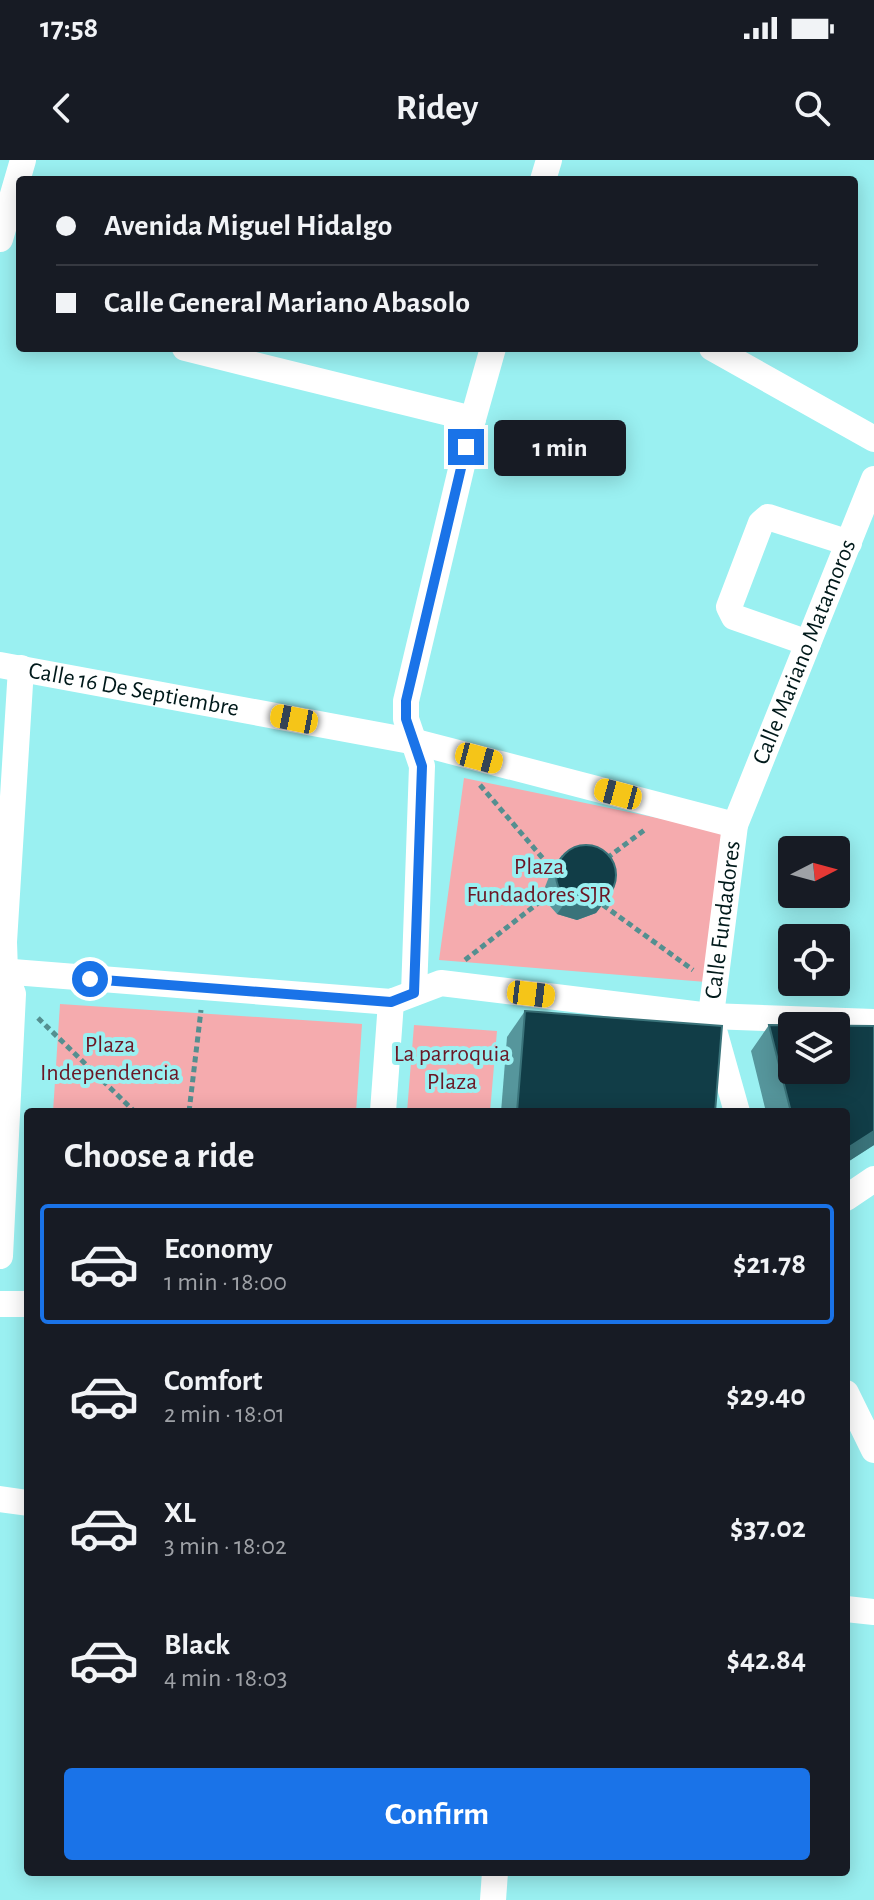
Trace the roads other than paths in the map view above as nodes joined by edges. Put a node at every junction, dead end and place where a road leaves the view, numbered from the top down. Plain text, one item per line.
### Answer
1 (17, 162) edge
2 (0, 239) edge
3 (201, 352) edge
4 (492, 352) edge
5 (719, 352) edge
6 (473, 419) junction
7 (874, 439) edge
8 (874, 479) edge
9 (849, 543) junction
10 (808, 643) junction
11 (11, 667) edge
12 (416, 742) junction
13 (735, 825) junction
14 (6, 979) edge
15 (402, 997) junction
16 (710, 1016) junction
17 (874, 1022) edge
18 (705, 1096) edge
19 (384, 1108) edge
20 (736, 1108) edge
21 (874, 1179) edge
22 (850, 1195) edge
23 (0, 1256) edge
24 (0, 1304) edge
25 (24, 1304) edge
26 (850, 1401) edge
27 (874, 1450) edge
28 (0, 1499) edge
29 (24, 1502) edge
30 (850, 1609) edge
31 (874, 1612) edge
32 (495, 1876) edge
33 (493, 1900) edge

1 - 2 street
3 - 6 street
4 - 6 street
5 - 7 street
6 - 12 street
8 - 9 street, Calle Mariano Matamoros
9 - 10 street, Calle Mariano Matamoros
9 - 10 street
10 - 13 street, Calle Mariano Matamoros
11 - 12 street, Calle 16 De Septiembre
11 - 14 street
12 - 13 street, Calle 16 De Septiembre
12 - 15 street
13 - 16 street, Calle Fundadores
14 - 15 street
14 - 23 street
15 - 16 street
15 - 19 street
16 - 17 street
16 - 18 street, Calle Fundadores
16 - 20 street
21 - 22 street
24 - 25 street
26 - 27 street
28 - 29 street
30 - 31 street
32 - 33 street

